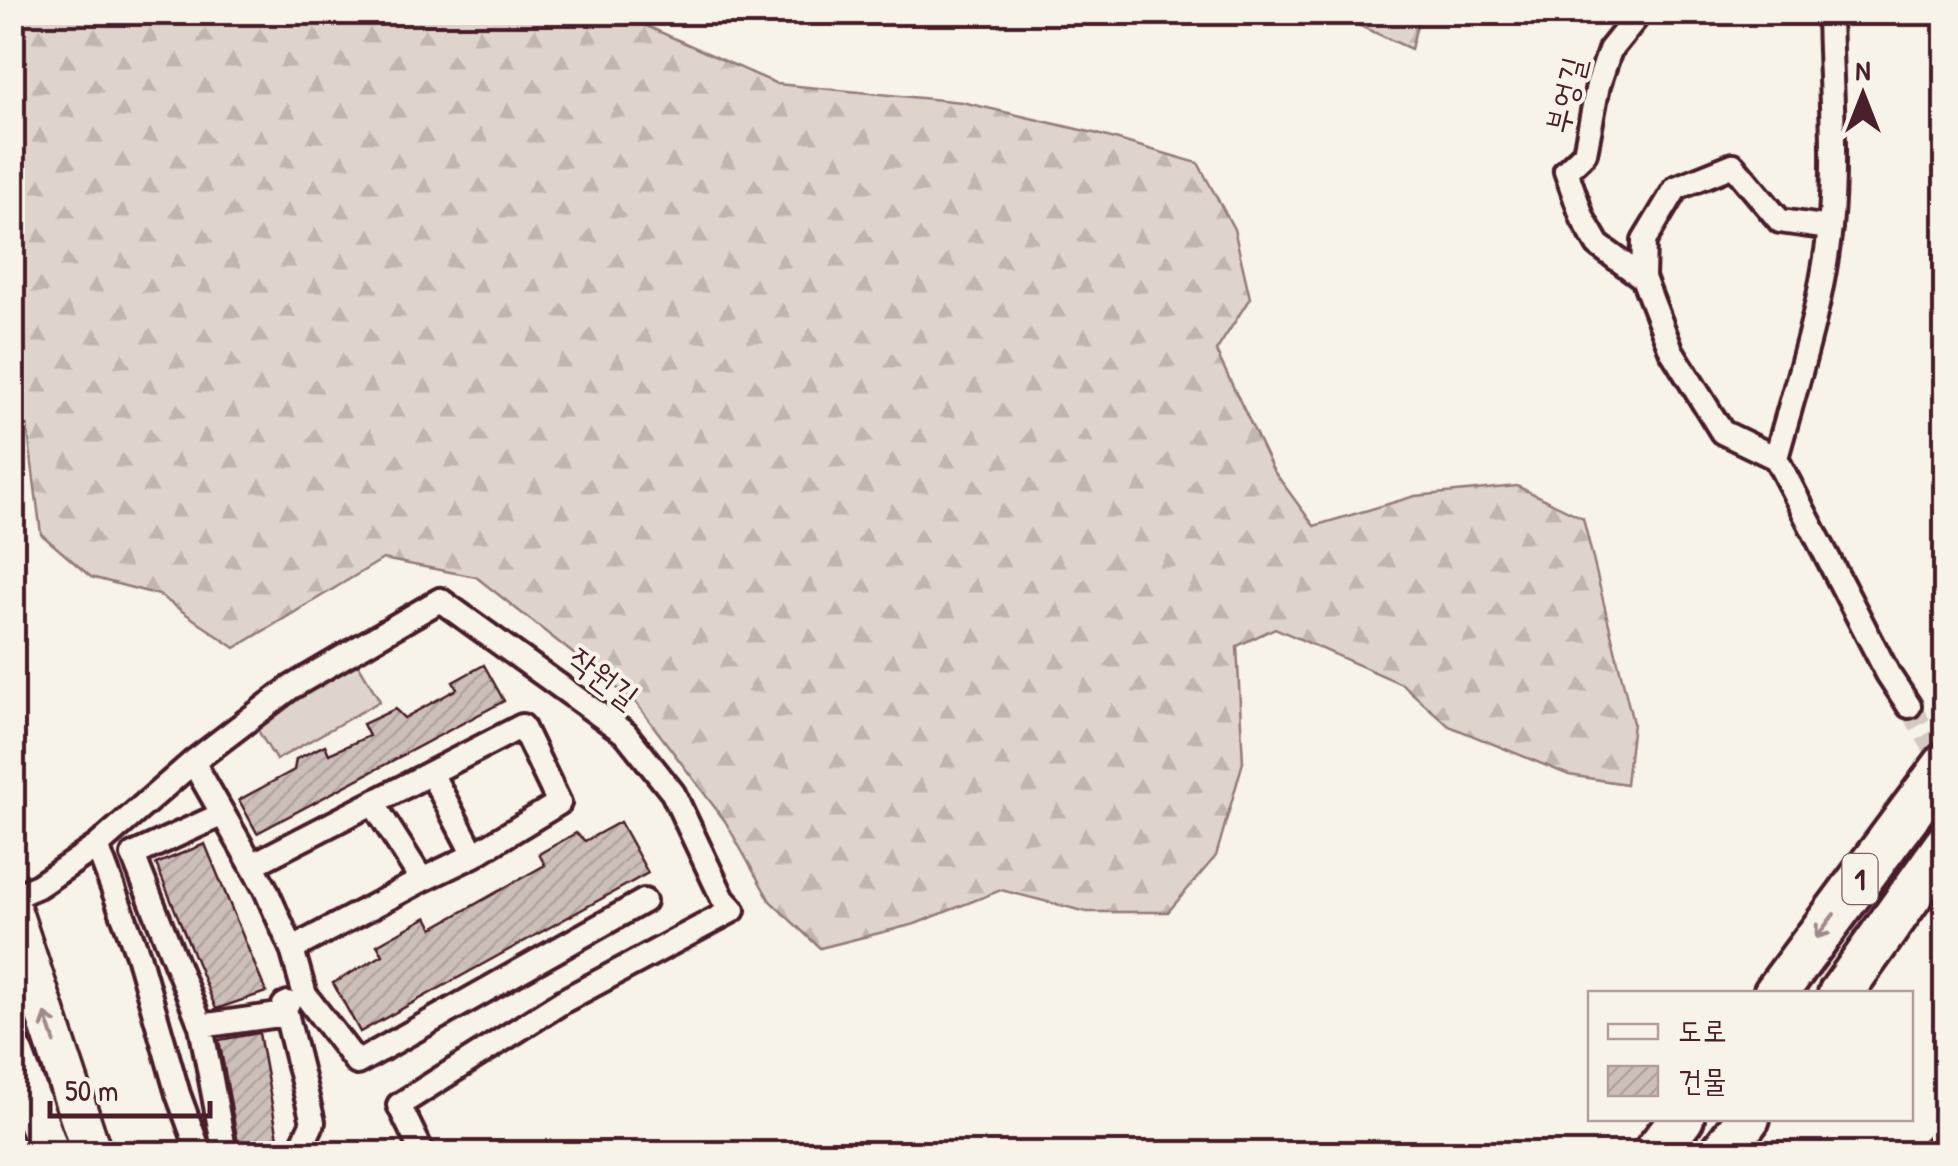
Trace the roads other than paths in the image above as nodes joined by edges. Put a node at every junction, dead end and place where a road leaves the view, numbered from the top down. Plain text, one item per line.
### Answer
1 (1829, 12) edge
2 (1635, 19) dead end
3 (1830, 228) junction
4 (1643, 278) junction
5 (1776, 458) junction
6 (1910, 706) tunnel mouth
7 (193, 762) junction
8 (1946, 764) edge
9 (430, 773) junction
10 (373, 802) junction
11 (223, 814) junction
12 (97, 846) junction
13 (1946, 846) edge
14 (474, 856) junction
15 (252, 865) junction
16 (422, 880) junction
17 (12, 897) edge
18 (644, 902) dead end
19 (12, 912) edge
20 (292, 949) junction
21 (1776, 991) edge
22 (1842, 991) edge
23 (305, 996) junction
24 (286, 1014) junction
25 (201, 1026) junction
26 (12, 1050) edge
27 (1680, 1121) edge
28 (1746, 1121) edge
29 (1946, 1137) edge
30 (50, 1154) edge
31 (92, 1154) edge
32 (200, 1154) edge
33 (225, 1154) edge
34 (298, 1154) edge
35 (423, 1154) edge
36 (1654, 1154) edge
37 (1722, 1154) edge
38 (1929, 1154) edge

1 - 3 street
2 - 4 street, 부엉길
3 - 4 street
3 - 5 street
4 - 5 street
5 - 6 street
7 - 11 street
7 - 12 street, 작원길
7 - 35 street, 작원길
8 -> 21 highway, 1
9 - 10 street
9 - 14 street
9 - 14 street
10 - 15 street
10 - 16 street
11 - 15 street
11 - 25 street
12 - 17 street, 작원길
12 - 32 street
13 - 22 highway, 1
14 - 16 street
15 - 20 street
16 - 20 street
18 - 23 street
31 -> 19 main road
20 - 23 street
23 - 24 street
24 - 25 street
24 - 34 street
25 - 33 street
26 - 30 main road
27 - 36 highway
28 - 37 highway
29 - 38 street

